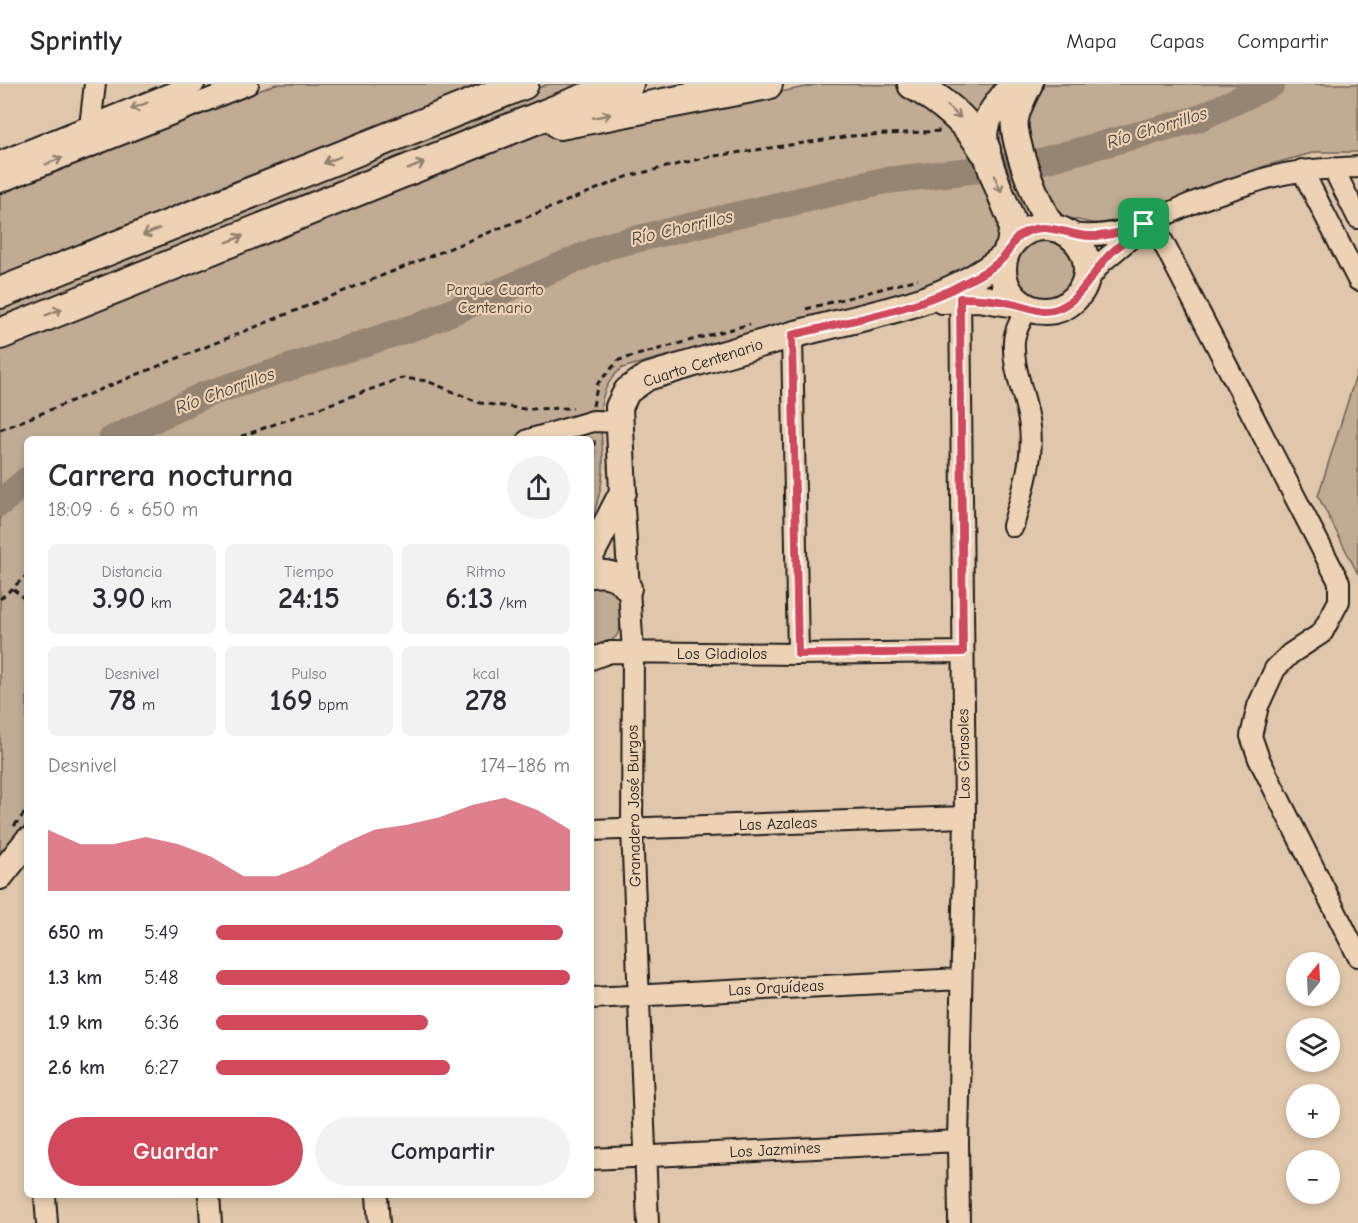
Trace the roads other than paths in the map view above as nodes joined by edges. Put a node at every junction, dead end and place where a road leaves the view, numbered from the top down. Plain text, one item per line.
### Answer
1 (95, 84) edge
2 (194, 84) edge
3 (248, 84) edge
4 (523, 84) edge
5 (628, 84) edge
6 (767, 84) edge
7 (913, 84) edge
8 (1013, 84) edge
9 (1029, 84) edge
10 (90, 126) junction
11 (483, 139) junction
12 (978, 140) junction
13 (86, 148) junction
14 (0, 162) edge
15 (1358, 167) edge
16 (1333, 168) junction
17 (1302, 170) junction
18 (0, 182) edge
19 (1358, 218) edge
20 (1152, 221) junction
21 (1053, 223) junction
22 (1008, 250) junction
23 (1358, 280) edge
24 (1082, 288) junction
25 (960, 292) junction
26 (0, 293) edge
27 (1025, 306) junction
28 (0, 334) edge
29 (792, 335) junction
30 (627, 391) joint
31 (619, 422) junction
32 (542, 436) edge
33 (622, 492) junction
34 (1013, 526) dead end
35 (594, 548) edge
36 (594, 574) edge
37 (628, 588) junction
38 (963, 652) junction
39 (633, 653) junction
40 (798, 654) junction
41 (594, 658) edge
42 (965, 817) junction
43 (632, 829) junction
44 (594, 830) edge
45 (24, 846) edge
46 (0, 876) edge
47 (1358, 956) edge
48 (962, 979) junction
49 (639, 995) junction
50 (594, 998) edge
51 (958, 1141) junction
52 (645, 1156) junction
53 (594, 1159) edge
54 (45, 1198) edge
55 (209, 1198) edge
56 (377, 1198) edge
57 (47, 1223) edge
58 (211, 1223) edge
59 (378, 1223) edge
60 (648, 1223) edge
61 (959, 1223) edge

1 - 10 street
2 -> 10 street
3 - 13 street
4 -> 26 highway
5 - 11 highway
11 -> 6 highway
7 -> 12 highway
8 - 12 main road
9 - 21 main road
10 - 13 street
10 - 14 street
28 -> 11 highway
12 -> 22 main road
18 -> 13 street
15 - 16 street
16 - 17 street
16 - 19 street
17 - 20 street
17 - 23 street
20 - 21 street
20 - 24 street
20 - 47 street
21 - 22 main road
21 - 24 main road
22 - 25 main road, Cuarto Centenario
22 - 27 main road
24 - 27 main road
25 - 27 main road, Cuarto Centenario
25 - 29 main road, Cuarto Centenario
25 - 38 street, Los Girasoles
27 - 34 street
29 - 30 main road, Cuarto Centenario
29 - 40 street
30 - 31 main road, Granadero José Burgos
31 - 32 street
31 - 33 main road, Granadero José Burgos
33 - 35 main road
33 - 37 street, Granadero José Burgos
36 - 37 main road
37 - 39 street, Granadero José Burgos
38 - 40 street, Los Gladiolos
38 - 42 street, Los Girasoles
39 - 40 street, Los Gladiolos
39 - 41 street, Los Gladiolos
39 - 43 street, Granadero José Burgos
42 - 43 street, Las Azaleas
42 - 48 street, Los Girasoles
43 - 44 street, Las Azaleas
43 - 49 street, Granadero José Burgos
45 - 46 main road
48 - 49 street, Las Orquídeas
48 - 51 street, Los Girasoles
49 - 50 street, Las Orquídeas
49 - 52 street, Granadero José Burgos
51 - 52 street, Los Jazmines
51 - 61 street, Los Girasoles
52 - 53 street, Los Jazmines
52 - 60 street, Granadero José Burgos
54 - 57 street
55 - 58 street
56 - 59 street

